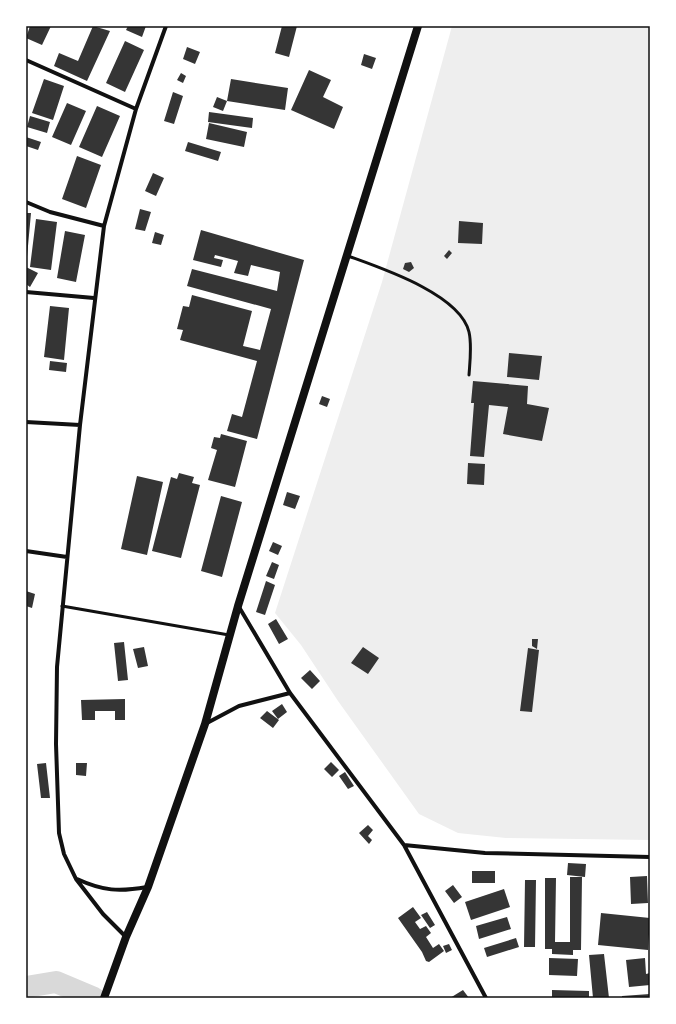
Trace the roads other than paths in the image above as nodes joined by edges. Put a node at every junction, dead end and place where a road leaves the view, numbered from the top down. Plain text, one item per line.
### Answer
1 (166, 26) edge
2 (418, 26) edge
3 (26, 60) edge
4 (136, 109) junction
5 (26, 202) edge
6 (104, 226) junction
7 (347, 255) junction
8 (26, 292) edge
9 (94, 298) junction
10 (469, 375) dead end
11 (26, 422) edge
12 (80, 425) junction
13 (26, 551) edge
14 (67, 557) junction
15 (62, 606) junction
16 (238, 606) junction
17 (230, 635) junction
18 (290, 692) junction
19 (205, 724) junction
20 (404, 845) junction
21 (650, 857) edge
22 (76, 879) junction
23 (148, 886) junction
24 (126, 937) junction
25 (104, 998) edge
26 (486, 998) edge

1 - 4 street
2 - 7 main road
3 - 4 street
4 - 6 street
5 - 6 street
6 - 9 street
7 - 10 lane
7 - 16 main road
8 - 9 street
9 - 12 street
11 - 12 street
12 - 14 street
13 - 14 street
14 - 15 street
15 - 17 lane
15 - 22 street
16 - 17 main road
16 - 18 street
17 - 19 main road
18 - 19 street
18 - 20 street
19 - 23 main road
20 - 21 street
20 - 26 street
22 - 23 street
22 - 24 street
23 - 24 main road
24 - 25 main road

